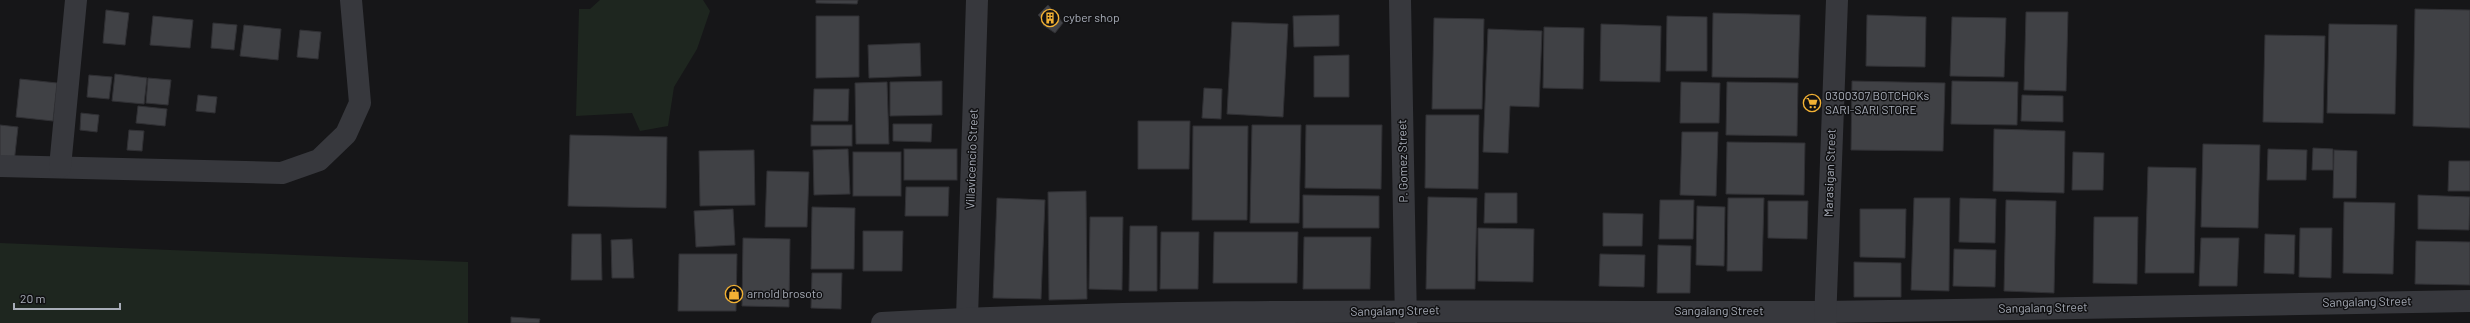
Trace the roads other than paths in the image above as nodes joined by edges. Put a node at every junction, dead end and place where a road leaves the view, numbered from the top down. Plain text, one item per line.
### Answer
1 (76, 0) edge
2 (351, 0) edge
3 (977, 0) edge
4 (1400, 0) edge
5 (1837, 0) edge
6 (0, 166) edge
7 (60, 167) junction
8 (2470, 301) edge
9 (1406, 317) edge
10 (1825, 317) edge
11 (967, 318) junction
12 (882, 323) edge

1 - 7 street
2 - 7 street
3 - 11 street, Villavicencio Street
4 - 9 street, P. Gomez Street
5 - 10 street, Marasigan Street
6 - 7 street
8 - 10 street, Sangalang Street
9 - 10 street, Sangalang Street
9 - 11 street, Sangalang Street
11 - 12 street, Sangalang Street

